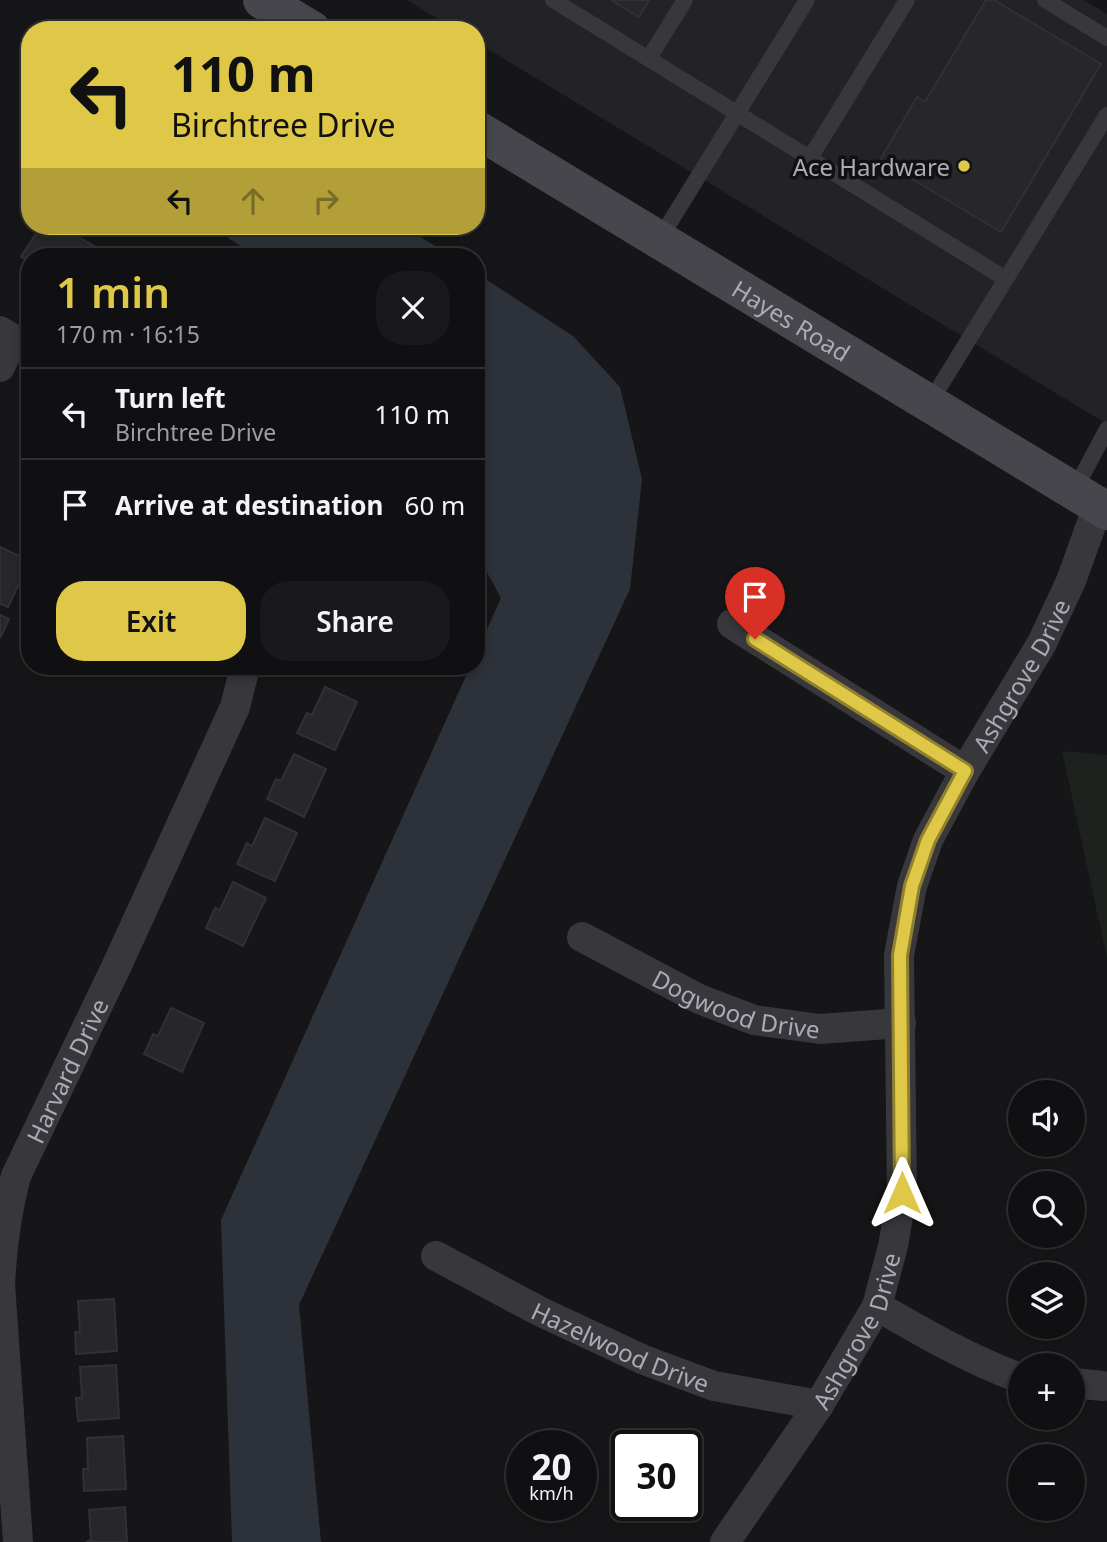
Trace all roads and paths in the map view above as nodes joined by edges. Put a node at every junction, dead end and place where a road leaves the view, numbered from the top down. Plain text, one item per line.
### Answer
1 (553, 0) edge
2 (685, 0) edge
3 (807, 0) edge
4 (907, 0) edge
5 (1045, 0) edge
6 (275, 3) edge
7 (300, 21) edge
8 (1107, 38) edge
9 (649, 58) junction
10 (737, 113) junction
11 (1107, 116) edge
12 (485, 134) edge
13 (810, 158) junction
14 (659, 240) junction
15 (1006, 279) junction
16 (14, 340) edge
17 (0, 366) edge
18 (929, 404) junction
19 (1107, 429) edge
20 (1093, 503) edge
21 (732, 624) dead end
22 (243, 675) edge
23 (965, 771) junction
24 (582, 937) dead end
25 (901, 1023) junction
26 (436, 1256) dead end
27 (877, 1306) junction
28 (1008, 1373) edge
29 (1085, 1384) edge
30 (1103, 1386) dead end
31 (819, 1405) junction
32 (18, 1542) edge
33 (725, 1542) edge

1 - 9 lane
2 - 9 lane
3 - 10 lane
4 - 13 lane
5 - 8 lane
6 - 7 street
9 - 10 lane
10 - 13 lane
10 - 14 lane
11 - 15 lane
12 - 14 street, Hayes Road
13 - 15 lane
14 - 18 street, Hayes Road
15 - 18 lane
16 - 17 street
18 - 20 street, Hayes Road
19 - 20 lane
20 - 23 street, Ashgrove Drive
21 - 23 street
22 - 32 street, Harvard Drive
23 - 25 street, Ashgrove Drive
24 - 25 street, Dogwood Drive
25 - 27 street, Ashgrove Drive
26 - 31 street, Hazelwood Drive
27 - 28 street
27 - 31 street, Ashgrove Drive
29 - 30 street
31 - 33 street, Ashgrove Drive

